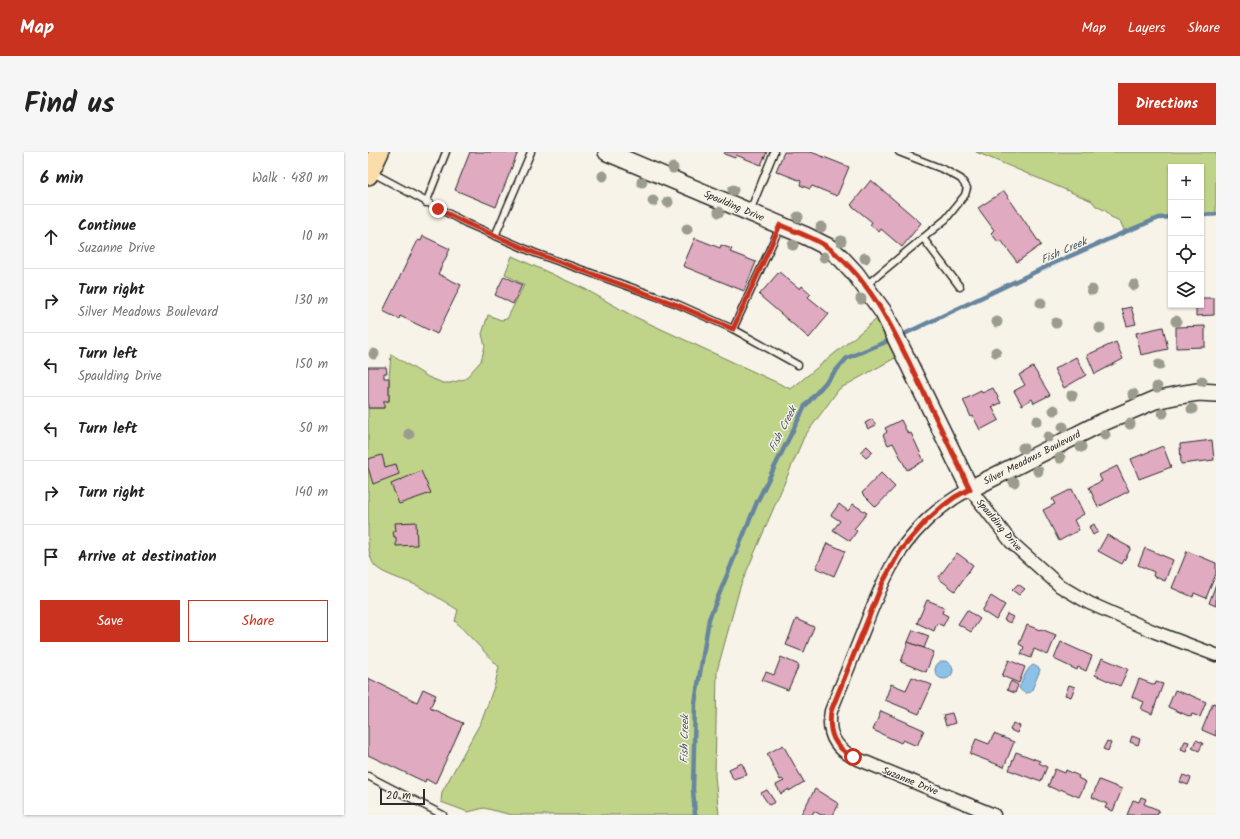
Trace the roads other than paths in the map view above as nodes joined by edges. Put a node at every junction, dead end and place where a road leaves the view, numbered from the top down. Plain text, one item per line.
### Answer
1 (379, 152) edge
2 (446, 152) edge
3 (531, 152) edge
4 (607, 152) edge
5 (774, 152) edge
6 (899, 152) edge
7 (369, 173) edge
8 (426, 202) junction
9 (750, 213) junction
10 (780, 225) junction
11 (495, 236) junction
12 (923, 238) junction
13 (864, 286) junction
14 (960, 287) dead end
15 (733, 329) junction
16 (798, 365) dead end
17 (1216, 393) edge
18 (970, 489) junction
19 (1216, 655) edge
20 (833, 738) joint
21 (368, 776) edge
22 (443, 815) edge
23 (994, 815) edge

1 - 7 main road
2 - 8 lane
3 - 11 lane
4 - 9 street, Spaulding Drive
5 - 9 lane
6 - 12 lane
7 - 8 lane
8 - 11 lane
9 - 10 street, Spaulding Drive
10 - 13 street, Spaulding Drive
10 - 15 lane
11 - 15 lane
12 - 13 lane
12 - 14 lane
13 - 18 street, Spaulding Drive
15 - 16 lane
17 - 18 street, Silver Meadows Boulevard
18 - 19 street, Spaulding Drive
18 - 20 street, Silver Meadows Boulevard
20 - 23 street, Suzanne Drive
21 - 22 lane

